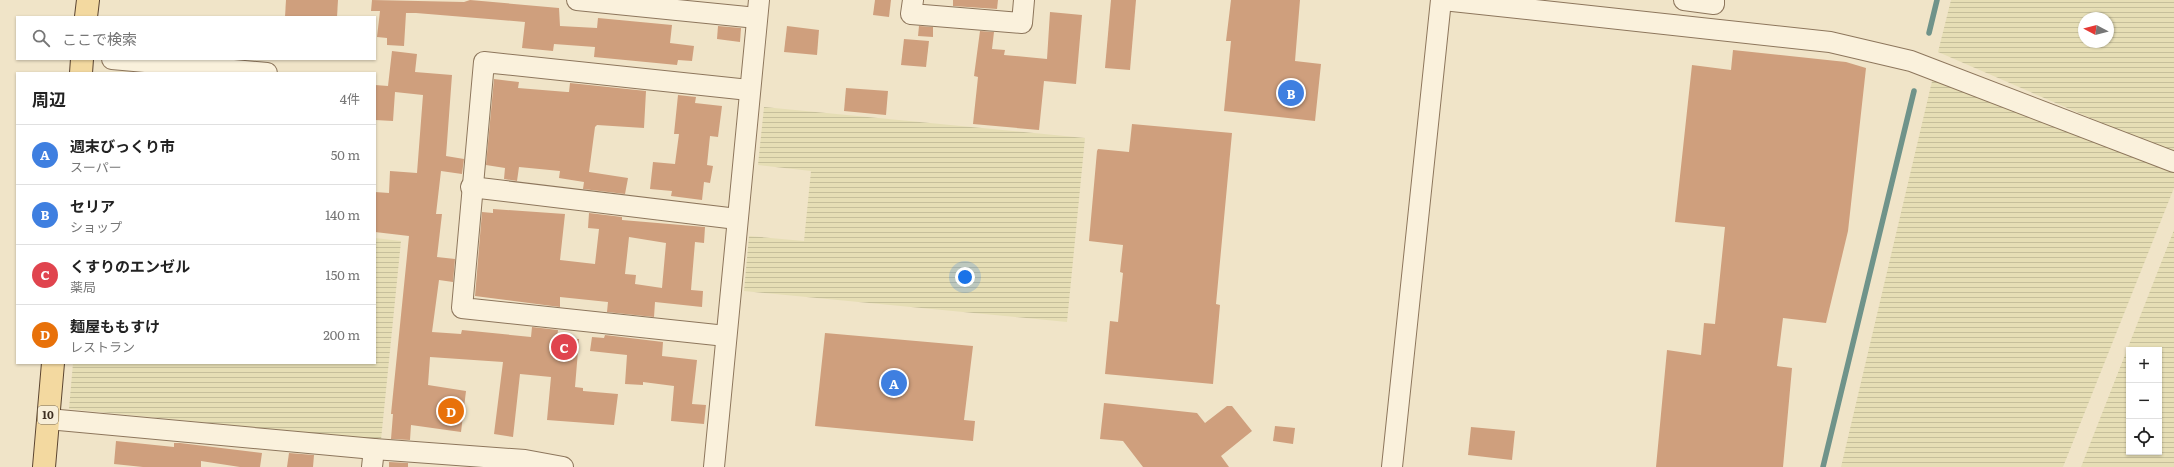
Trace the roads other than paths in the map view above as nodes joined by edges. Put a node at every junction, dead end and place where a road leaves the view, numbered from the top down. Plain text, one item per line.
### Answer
1 (88, 0) edge
2 (578, 0) edge
3 (913, 0) edge
4 (1024, 0) edge
5 (1442, 0) edge
6 (1684, 0) edge
7 (1714, 0) edge
8 (758, 9) edge
9 (86, 16) edge
10 (82, 60) edge
11 (123, 60) edge
12 (81, 72) edge
13 (256, 72) edge
14 (749, 90) junction
15 (2174, 162) edge
16 (471, 187) junction
17 (737, 219) junction
18 (726, 336) junction
19 (53, 364) edge
20 (48, 419) junction
21 (373, 458) edge
22 (44, 467) edge
23 (563, 467) edge
24 (714, 467) edge
25 (1392, 467) edge

1 - 9 main road
2 - 8 street
3 - 4 street
5 - 15 street
5 - 25 street
6 - 7 street
8 - 14 street
10 - 12 main road
11 - 13 street
14 - 16 street
14 - 17 street
16 - 17 street
16 - 18 street
17 - 18 street
18 - 24 street
19 - 20 main road, 10
20 - 21 street
20 - 22 main road, 10
21 - 23 street

